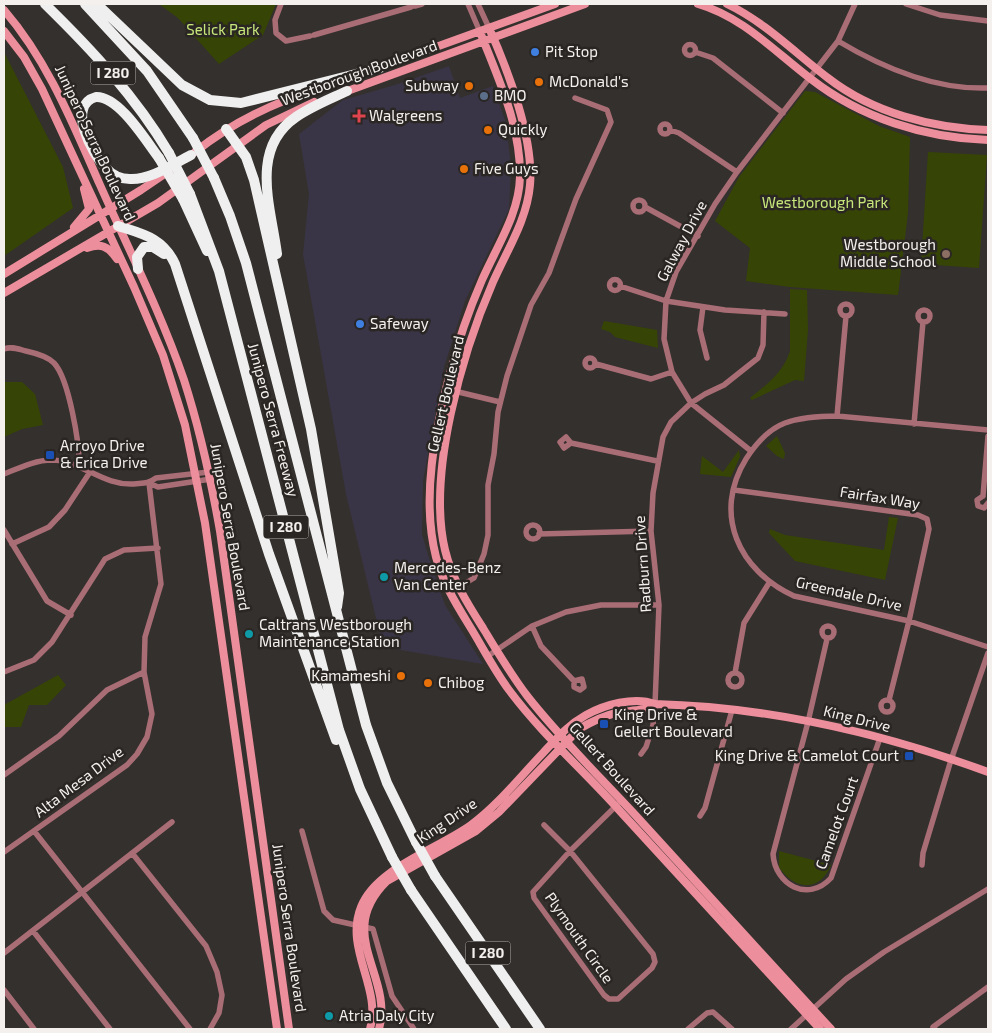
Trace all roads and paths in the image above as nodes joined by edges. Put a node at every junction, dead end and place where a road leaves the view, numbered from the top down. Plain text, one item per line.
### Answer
1 (45, 4) edge
2 (85, 4) edge
3 (97, 4) edge
4 (281, 4) edge
5 (422, 4) edge
6 (468, 4) edge
7 (478, 4) edge
8 (555, 4) edge
9 (585, 4) edge
10 (698, 4) edge
11 (727, 4) edge
12 (855, 4) edge
13 (906, 4) edge
14 (4, 10) edge
15 (988, 21) edge
16 (489, 28) junction
17 (4, 31) edge
18 (480, 32) junction
19 (493, 38) junction
20 (838, 41) junction
21 (484, 42) junction
22 (695, 52) dead end
23 (380, 68) junction
24 (816, 69) junction
25 (809, 78) junction
26 (988, 88) edge
27 (347, 91) junction
28 (575, 98) dead end
29 (782, 113) junction
30 (226, 129) junction
31 (670, 130) dead end
32 (988, 130) edge
33 (988, 140) edge
34 (237, 144) junction
35 (191, 155) junction
36 (73, 156) junction
37 (737, 172) junction
38 (186, 197) junction
39 (645, 207) dead end
40 (111, 208) junction
41 (100, 214) junction
42 (118, 226) junction
43 (108, 232) junction
44 (65, 236) junction
45 (698, 236) junction
46 (75, 252) junction
47 (138, 269) junction
48 (4, 274) edge
49 (129, 276) junction
50 (277, 277) junction
51 (183, 284) junction
52 (620, 286) dead end
53 (4, 293) edge
54 (666, 301) junction
55 (703, 307) junction
56 (764, 312) junction
57 (784, 314) dead end
58 (846, 316) dead end
59 (923, 322) dead end
60 (4, 349) edge
61 (706, 358) dead end
62 (596, 364) dead end
63 (672, 372) junction
64 (446, 389) junction
65 (457, 392) junction
66 (500, 402) junction
67 (691, 403) junction
68 (837, 416) junction
69 (914, 424) junction
70 (988, 430) edge
71 (988, 436) edge
72 (571, 443) dead end
73 (751, 451) junction
74 (657, 461) junction
75 (79, 467) junction
76 (90, 472) junction
77 (4, 474) edge
78 (210, 476) junction
79 (198, 478) junction
80 (149, 483) junction
81 (734, 490) junction
82 (983, 496) junction
83 (988, 502) edge
84 (4, 530) edge
85 (650, 531) junction
86 (539, 534) dead end
87 (12, 544) junction
88 (158, 548) junction
89 (769, 583) junction
90 (458, 587) junction
91 (659, 606) junction
92 (336, 613) junction
93 (71, 615) junction
94 (909, 621) junction
95 (532, 626) junction
96 (827, 639) dead end
97 (988, 647) edge
98 (497, 650) junction
99 (988, 653) edge
100 (488, 656) junction
101 (4, 672) edge
102 (144, 672) junction
103 (735, 673) dead end
104 (574, 681) dead end
105 (888, 700) dead end
106 (655, 704) junction
107 (732, 710) junction
108 (808, 722) junction
109 (561, 733) junction
110 (880, 738) junction
111 (567, 741) junction
112 (554, 742) junction
113 (561, 748) junction
114 (641, 754) dead end
115 (950, 760) junction
116 (988, 772) edge
117 (4, 775) edge
118 (619, 803) junction
119 (369, 812) junction
120 (700, 816) dead end
121 (172, 822) dead end
122 (544, 825) dead end
123 (34, 831) junction
124 (302, 831) dead end
125 (570, 850) junction
126 (4, 852) edge
127 (132, 854) junction
128 (922, 865) dead end
129 (988, 889) edge
130 (82, 892) junction
131 (360, 926) junction
132 (33, 931) junction
133 (4, 953) edge
134 (988, 987) edge
135 (4, 990) edge
136 (810, 1012) junction
137 (34, 1029) edge
138 (110, 1029) edge
139 (190, 1029) edge
140 (210, 1029) edge
141 (277, 1029) edge
142 (289, 1029) edge
143 (370, 1029) edge
144 (379, 1029) edge
145 (414, 1029) edge
146 (506, 1029) edge
147 (540, 1029) edge
148 (688, 1029) edge
149 (732, 1029) edge
150 (791, 1029) edge
151 (820, 1029) edge
152 (831, 1029) edge
153 (935, 1029) edge

1 - 38 highway, Junipero Serra Freeway / I 280, bridge
2 - 92 highway, Junipero Serra Freeway / I 280, bridge
3 - 23 highway
4 - 5 street
6 - 18 street, Gellert Boulevard
7 - 16 street, Gellert Boulevard
8 - 16 main road, Westborough Boulevard
9 - 19 main road, Westborough Boulevard
10 - 25 main road
11 - 24 main road
12 - 20 street, Galway Drive
13 - 15 street
14 - 40 main road, Junipero Serra Boulevard
16 - 18 main road, Westborough Boulevard
16 - 19 main road, Gellert Boulevard
17 - 36 main road, Junipero Serra Boulevard
18 - 21 main road, Gellert Boulevard
18 - 23 main road, Westborough Boulevard
19 - 21 main road, Westborough Boulevard
19 - 65 main road, Gellert Boulevard
20 - 24 street, Galway Drive
20 - 26 street
21 - 27 main road, Westborough Boulevard
21 - 64 main road, Gellert Boulevard
22 - 29 street
23 - 30 main road, Westborough Boulevard
24 - 25 street, Galway Drive
24 - 32 main road
25 - 29 street, Galway Drive
25 - 33 main road
27 - 34 main road, Westborough Boulevard
27 - 50 highway
28 - 66 street
29 - 37 street, Galway Drive
30 - 34 highway
30 - 35 main road, Westborough Boulevard
31 - 37 street
34 - 42 main road, Westborough Boulevard
34 - 50 highway
35 - 38 highway, bridge
35 - 40 main road, Westborough Boulevard
36 - 41 main road, Junipero Serra Boulevard
36 - 44 main road
37 - 45 street, Galway Drive
38 - 119 highway, Junipero Serra Freeway / I 280
39 - 45 street
40 - 41 main road, Westborough Boulevard
40 - 42 main road, Junipero Serra Boulevard
41 - 43 main road, Junipero Serra Boulevard
41 - 44 main road, Westborough Boulevard
42 - 43 main road, Westborough Boulevard
42 - 47 main road, Junipero Serra Boulevard
42 - 51 highway
43 - 46 main road, Westborough Boulevard
43 - 49 main road, Junipero Serra Boulevard
44 - 48 main road, Westborough Boulevard
45 - 54 street, Galway Drive
46 - 49 main road
46 - 53 main road, Westborough Boulevard
47 - 51 highway
47 - 78 main road, Junipero Serra Boulevard
49 - 79 main road, Junipero Serra Boulevard
50 - 92 highway
51 - 119 highway
52 - 54 street
54 - 55 street
54 - 63 street, Galway Drive
55 - 56 street
55 - 61 street
56 - 57 street
56 - 67 street, Radburn Drive
58 - 68 street
59 - 69 street
60 - 75 street
62 - 63 street
63 - 67 street, Galway Drive
64 - 65 street
64 - 100 main road, Gellert Boulevard
65 - 66 street
65 - 90 main road, Gellert Boulevard
66 - 90 street
67 - 73 street, Galway Drive
67 - 74 street, Radburn Drive
68 - 69 street, Greendale Drive
68 - 73 street, Greendale Drive
69 - 70 street, Greendale Drive
71 - 82 street
72 - 74 street
73 - 81 street, Greendale Drive
74 - 85 street, Radburn Drive
75 - 76 street
75 - 77 street
76 - 80 street
76 - 87 street
78 - 79 street
78 - 142 main road, Junipero Serra Boulevard
79 - 80 street
79 - 141 main road, Junipero Serra Boulevard
80 - 88 street, Alta Mesa Drive
81 - 89 street, Greendale Drive
81 - 94 street, Fairfax Way
82 - 83 street
82 - 83 street
84 - 87 street
85 - 86 street
85 - 91 street, Radburn Drive
87 - 93 street
88 - 93 street
88 - 102 street, Alta Mesa Drive
89 - 94 street, Greendale Drive
89 - 103 street
90 - 98 main road, Gellert Boulevard
91 - 95 street
91 - 106 street, Radburn Drive
92 - 147 highway, Junipero Serra Freeway / I 280, bridge
93 - 101 street
94 - 97 street, Greendale Drive
94 - 105 street, Fairfax Way
95 - 98 street
95 - 104 street
96 - 108 street, Camelot Court
98 - 100 street
98 - 109 main road, Gellert Boulevard
99 - 115 street
100 - 112 main road, Gellert Boulevard
102 - 117 street
102 - 123 street, Alta Mesa Drive
106 - 107 main road, King Drive
106 - 109 main road, King Drive
106 - 111 main road, King Drive
106 - 114 street, Radburn Drive
107 - 108 main road, King Drive
107 - 120 street
108 - 110 main road, King Drive
108 - 110 street, Camelot Court
109 - 111 main road, Gellert Boulevard
109 - 112 main road, King Drive
110 - 115 main road, King Drive
111 - 113 main road, King Drive
111 - 118 main road, Gellert Boulevard
112 - 113 main road, Gellert Boulevard
112 - 131 main road, King Drive
113 - 118 main road, Gellert Boulevard
113 - 131 main road, King Drive
115 - 116 main road, King Drive
115 - 128 street
118 - 125 street, Plymouth Circle
118 - 136 main road, Gellert Boulevard
119 - 146 highway, Junipero Serra Freeway / I 280, bridge
121 - 127 street
122 - 125 street
123 - 126 street, Alta Mesa Drive
123 - 130 street
124 - 131 street
125 - 125 street, Plymouth Circle
127 - 130 street
127 - 140 street
129 - 136 street
130 - 132 street
130 - 139 street
131 - 143 main road, King Drive
131 - 144 main road, King Drive
131 - 145 street
132 - 133 street
132 - 138 street
134 - 153 street
135 - 137 street
136 - 150 street
136 - 151 main road, Gellert Boulevard
136 - 152 main road, Gellert Boulevard
148 - 149 street

